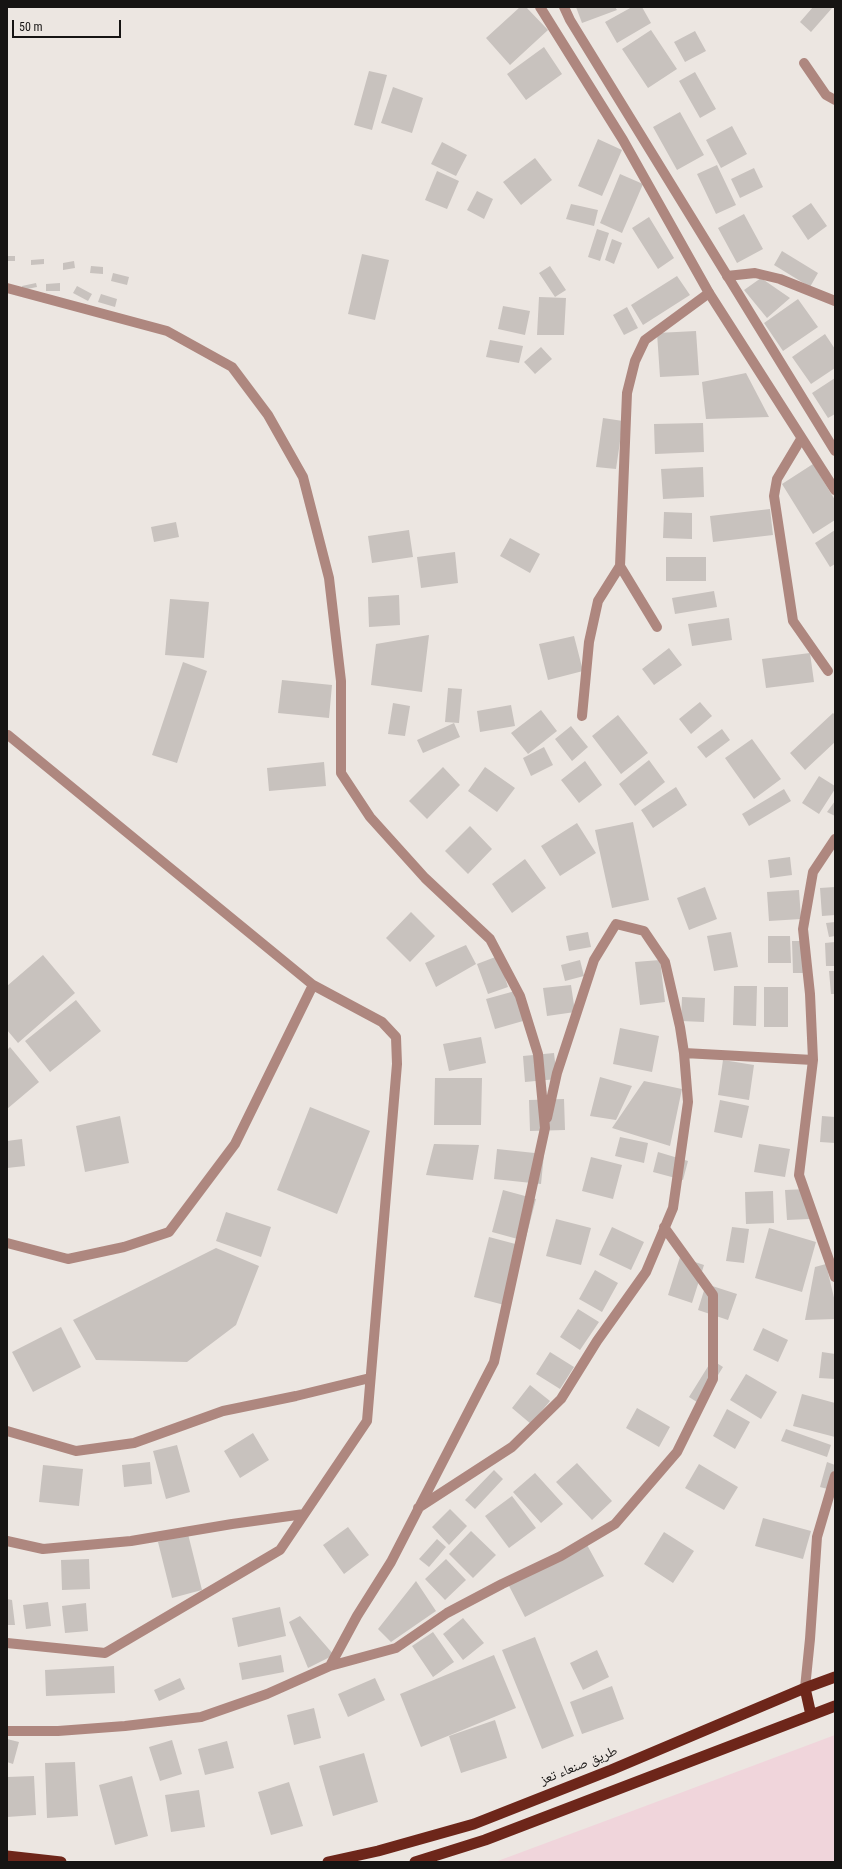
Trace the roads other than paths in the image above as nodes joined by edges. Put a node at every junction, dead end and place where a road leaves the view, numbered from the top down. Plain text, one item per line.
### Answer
1 (540, 7) edge
2 (564, 7) edge
3 (804, 63) dead end
4 (835, 100) edge
5 (727, 276) junction
6 (7, 288) edge
7 (709, 293) junction
8 (835, 301) edge
9 (801, 439) junction
10 (835, 451) edge
11 (835, 490) edge
12 (620, 566) junction
13 (657, 627) dead end
14 (828, 671) dead end
15 (582, 716) dead end
16 (8, 735) dead end
17 (835, 839) edge
18 (313, 985) junction
19 (684, 1053) junction
20 (813, 1060) junction
21 (545, 1128) junction
22 (664, 1227) junction
23 (7, 1243) edge
24 (835, 1277) edge
25 (370, 1378) junction
26 (7, 1431) edge
27 (835, 1476) edge
28 (417, 1509) junction
29 (304, 1514) junction
30 (7, 1541) edge
31 (7, 1643) edge
32 (330, 1666) junction
33 (835, 1677) edge
34 (805, 1688) junction
35 (835, 1706) edge
36 (810, 1715) junction
37 (7, 1731) edge
38 (7, 1856) edge
39 (61, 1862) edge
40 (328, 1862) edge
41 (414, 1862) edge

1 - 7 street
2 - 5 street
3 - 4 street
5 - 8 street
5 - 10 street
6 - 21 street
7 - 9 street
7 - 12 street
9 - 11 street
9 - 14 street
12 - 13 street
12 - 15 street
16 - 18 street
17 - 20 street
18 - 23 street
18 - 25 street
19 - 20 street
19 - 21 street
19 - 22 street
20 - 24 street
21 - 28 street
22 - 28 street
22 - 32 street
25 - 26 street
25 - 29 street
27 - 34 street
28 - 32 street
29 - 30 street
29 - 31 street
32 - 37 street
33 - 34 highway, طريق صنعاء تعز
34 - 36 highway
34 - 40 highway, طريق صنعاء تعز
35 - 36 highway
36 - 41 highway
38 - 39 highway

